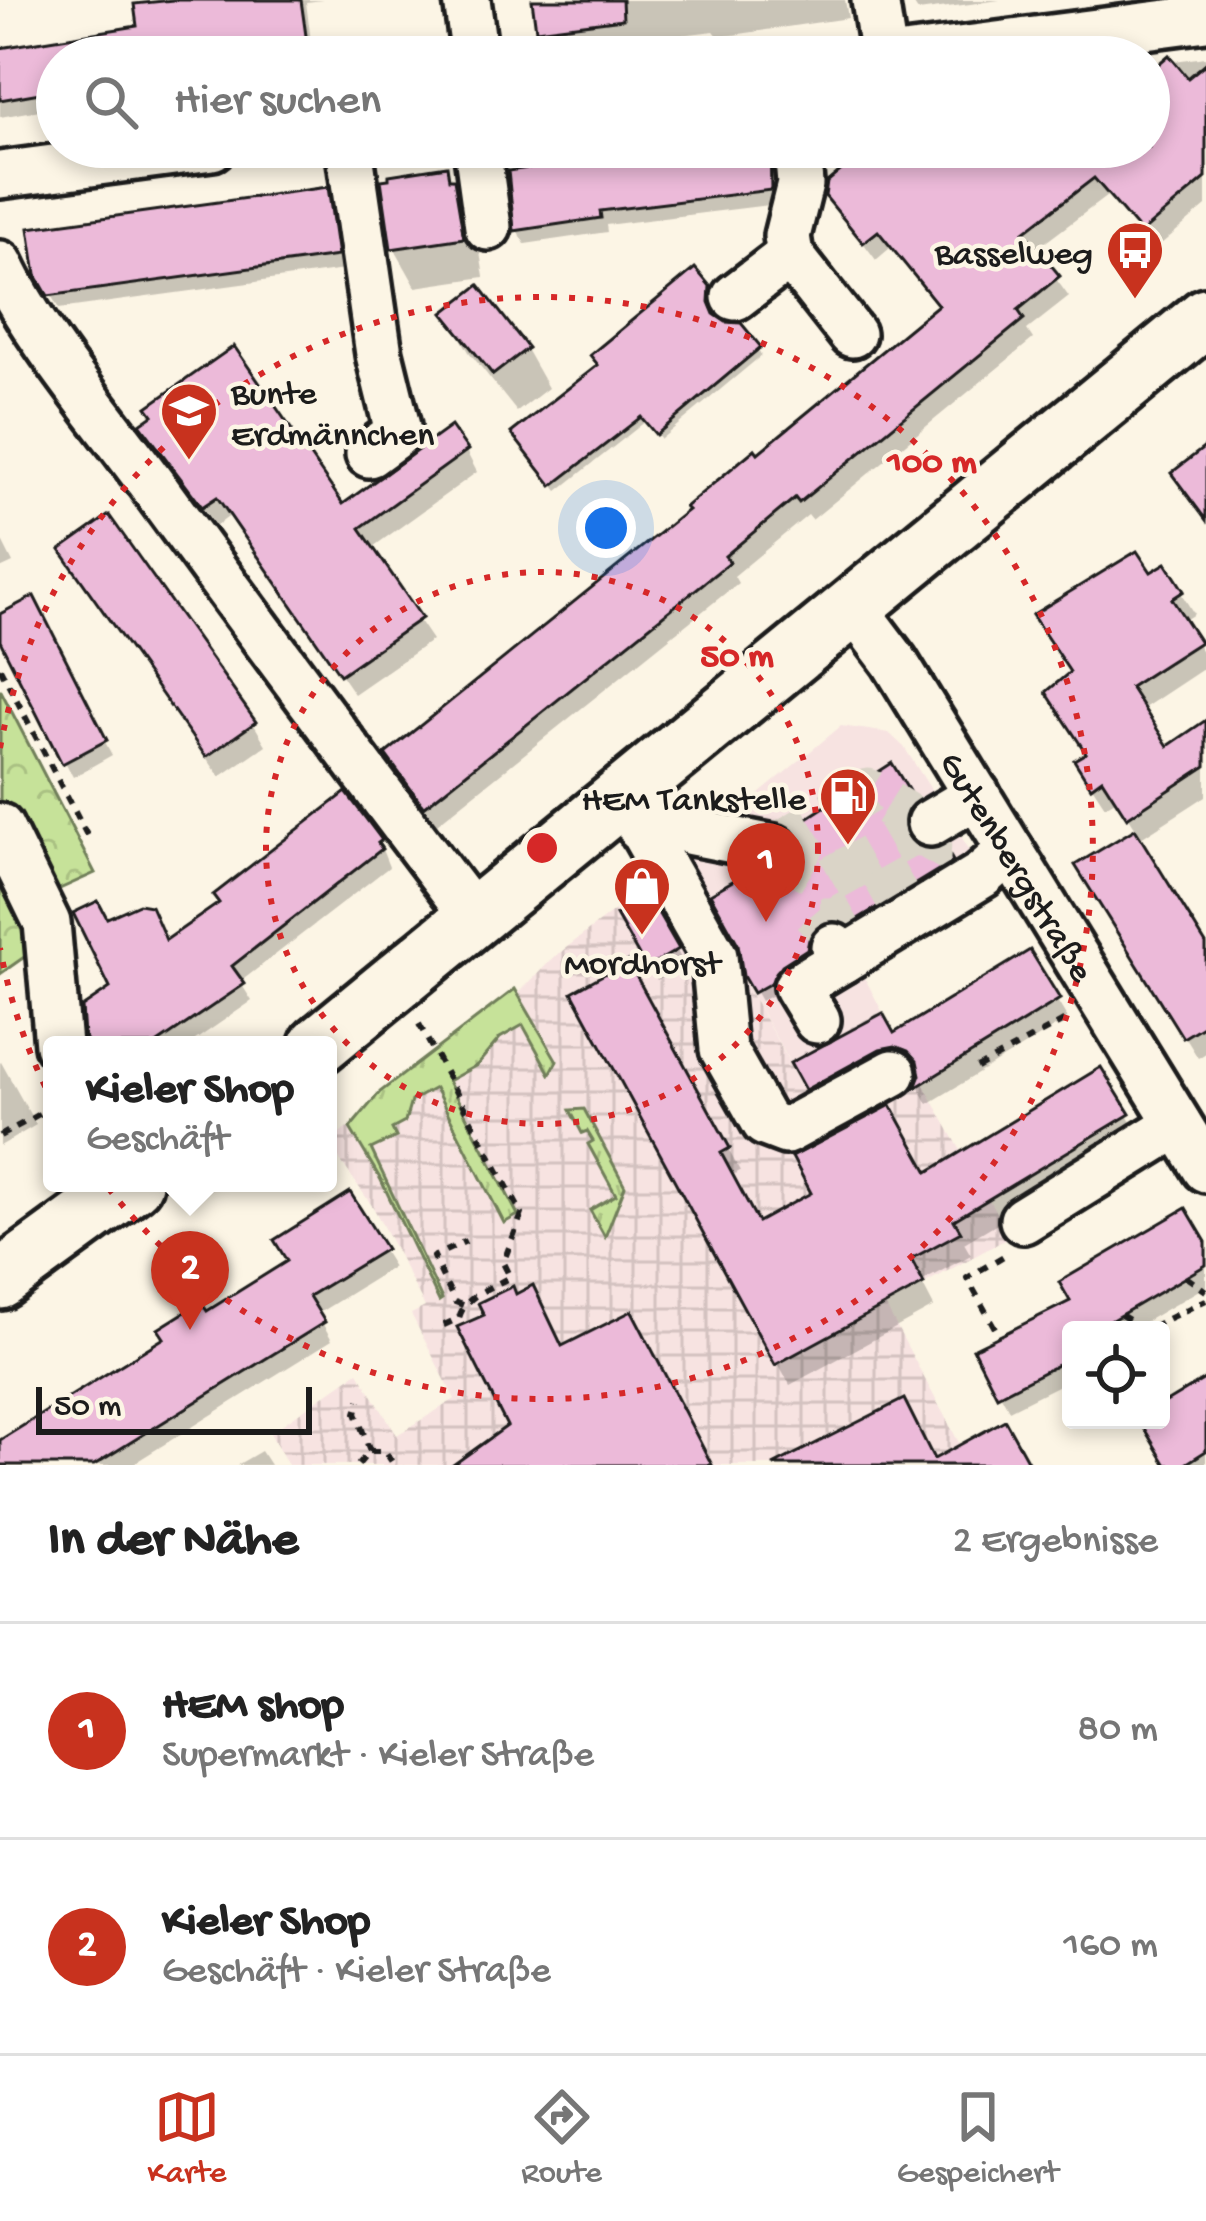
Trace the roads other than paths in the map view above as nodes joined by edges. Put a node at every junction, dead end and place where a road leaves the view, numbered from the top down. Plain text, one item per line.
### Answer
1 (467, 0) edge
2 (875, 0) edge
3 (1206, 18) edge
4 (472, 36) edge
5 (881, 36) edge
6 (1067, 36) edge
7 (53, 168) edge
8 (352, 168) edge
9 (480, 168) edge
10 (799, 168) edge
11 (0, 175) edge
12 (488, 227) dead end
13 (790, 255) junction
14 (0, 264) edge
15 (735, 297) dead end
16 (1206, 317) edge
17 (852, 334) dead end
18 (368, 454) dead end
19 (854, 608) junction
20 (976, 795) junction
21 (624, 798) junction
22 (930, 823) dead end
23 (0, 827) edge
24 (774, 848) dead end
25 (1010, 850) junction
26 (476, 920) junction
27 (817, 1020) dead end
28 (57, 1036) edge
29 (331, 1036) edge
30 (893, 1073) dead end
31 (1178, 1124) junction
32 (1206, 1168) edge
33 (117, 1192) edge
34 (1024, 1220) road end
35 (0, 1280) edge

1 - 4 street
2 - 5 street
3 - 6 street
7 - 11 street
8 - 18 street
9 - 12 street
10 - 13 street
13 - 15 street
13 - 17 street
14 - 26 street
16 - 19 main road
19 - 20 street, Gutenbergstraße
19 - 21 main road
20 - 22 street
20 - 25 street, Gutenbergstraße
21 - 24 street
21 - 26 main road
21 - 30 street
23 - 28 street
25 - 27 street
25 - 31 street, Gutenbergstraße
26 - 29 main road
31 - 32 street, Gutenbergstraße
31 - 34 street
33 - 35 main road

